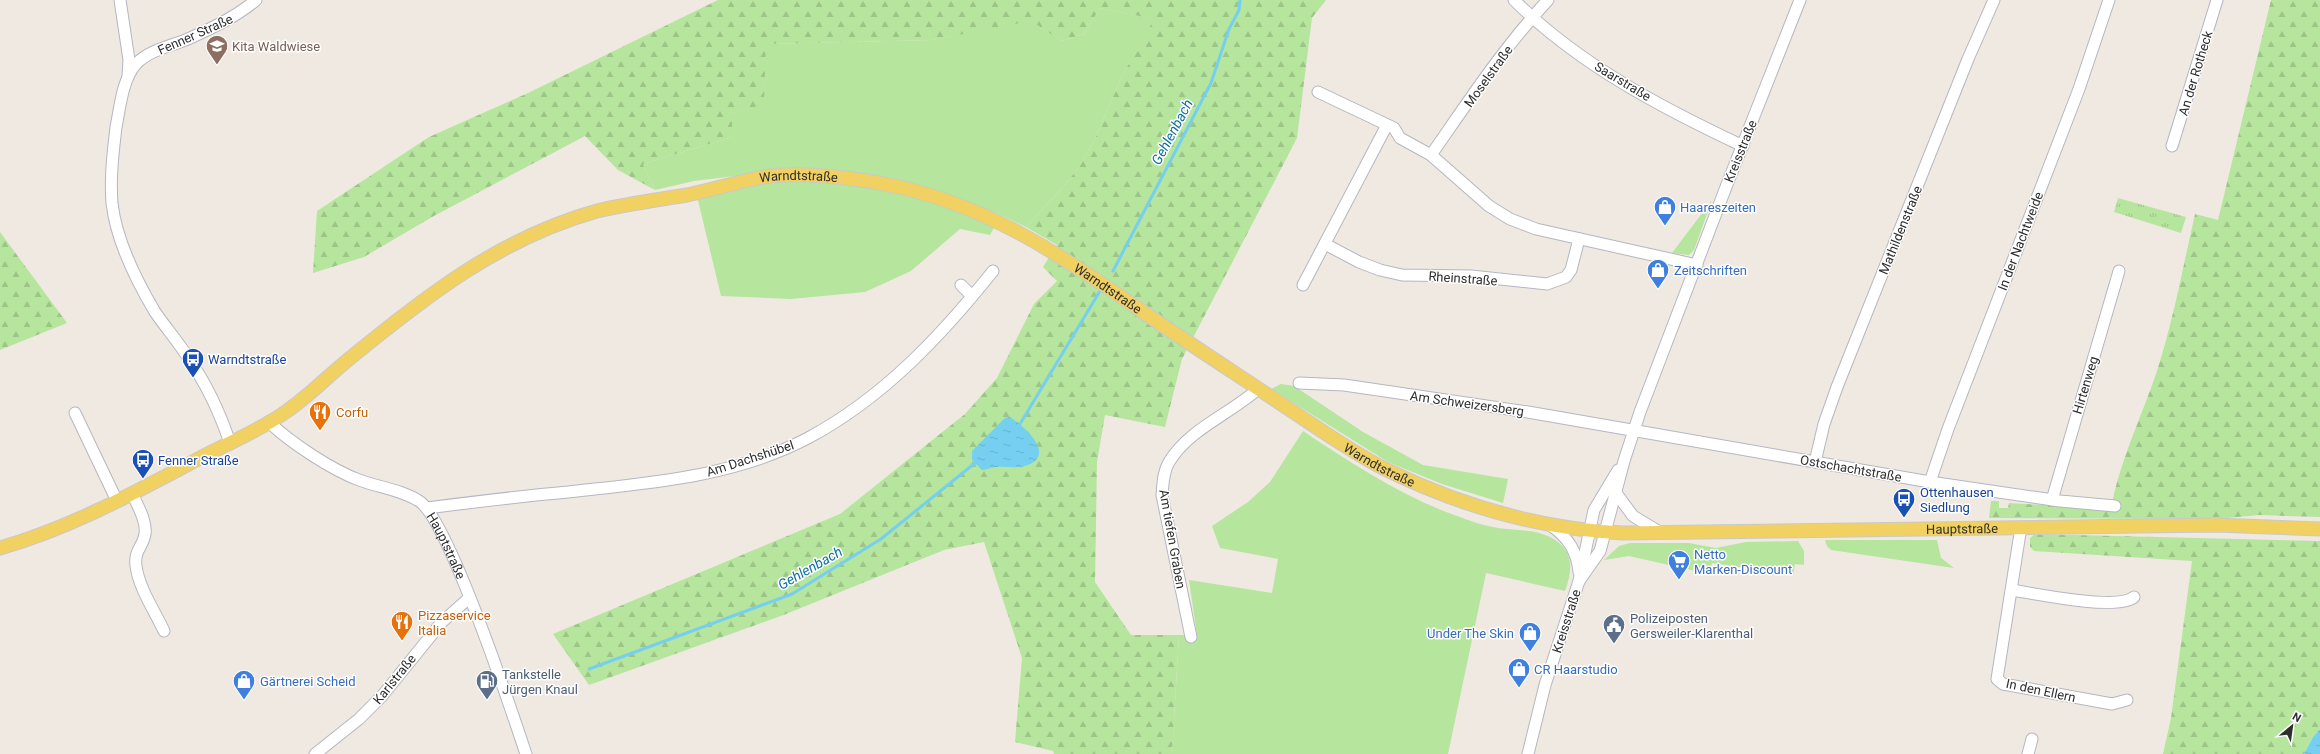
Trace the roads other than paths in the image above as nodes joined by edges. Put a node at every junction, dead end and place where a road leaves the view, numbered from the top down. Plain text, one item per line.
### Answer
1 (120, 0) edge
2 (256, 0) edge
3 (1514, 0) edge
4 (1548, 0) edge
5 (1800, 0) edge
6 (1994, 0) edge
7 (2108, 0) edge
8 (2218, 0) edge
9 (1532, 18) junction
10 (128, 79) junction
11 (1318, 92) dead end
12 (1387, 125) junction
13 (1743, 146) junction
14 (2172, 146) dead end
15 (1431, 155) junction
16 (1579, 239) junction
17 (1325, 244) junction
18 (1697, 265) junction
19 (992, 271) dead end
20 (2119, 271) dead end
21 (1303, 285) dead end
22 (961, 286) dead end
23 (972, 296) junction
24 (1299, 382) dead end
25 (1258, 389) junction
26 (75, 413) dead end
27 (270, 423) junction
28 (1635, 429) junction
29 (230, 443) junction
30 (1624, 461) junction
31 (1815, 462) junction
32 (1930, 482) junction
33 (1616, 493) junction
34 (132, 494) junction
35 (2052, 500) junction
36 (117, 501) junction
37 (2115, 506) dead end
38 (427, 508) junction
39 (1550, 525) junction
40 (2021, 527) junction
41 (2320, 529) edge
42 (1590, 531) junction
43 (1604, 532) junction
44 (1661, 532) junction
45 (0, 548) edge
46 (1580, 578) junction
47 (2012, 590) junction
48 (2134, 597) dead end
49 (469, 598) junction
50 (164, 631) dead end
51 (1191, 637) dead end
52 (2127, 700) dead end
53 (2032, 739) dead end
54 (315, 754) edge
55 (526, 754) edge
56 (1528, 754) edge
57 (2028, 754) edge

1 - 10 street
2 - 10 street, Fenner Straße
3 - 9 street, Saarstraße
4 - 9 street, Moselstraße
5 - 13 street, Kreisstraße
6 - 31 street, Mathildenstraße
7 - 32 street, In der Nachtweide
8 - 14 street, An der Rotheck
9 - 13 street, Saarstraße
9 - 15 street, Moselstraße
10 - 29 street, Fenner Straße
11 - 12 street
12 - 15 street
12 - 17 street
13 - 18 street, Kreisstraße
15 - 16 street
16 - 17 street, Rheinstraße
16 - 18 street
17 - 21 street
18 - 28 street, Kreisstraße
19 - 23 street, Am Dachshübel
20 - 35 street, Hirtenweg
22 - 23 street
23 - 38 street, Am Dachshübel
24 - 28 street, Am Schweizersberg
25 - 27 main road, Warndtstraße
25 - 39 main road, Warndtstraße
25 - 51 street, Am tiefen Graben
26 - 36 street
27 - 29 main road, Warndtstraße
27 - 38 street, Hauptstraße
28 - 30 street, Kreisstraße
28 - 31 street, Ostschachtstraße
29 - 34 main road, Warndtstraße
30 - 33 street, Kreisstraße
30 - 42 street, Kreisstraße
31 - 32 street, Ostschachtstraße
32 - 35 street, Ostschachtstraße
33 - 43 street, Kreisstraße
33 - 44 street
34 - 36 main road, Warndtstraße
34 - 50 street
35 - 37 street, Ostschachtstraße
36 - 45 main road, Warndtstraße
38 - 49 street, Hauptstraße
39 - 42 main road, Warndtstraße
39 - 46 street, Kreisstraße
40 - 41 main road, Hauptstraße
40 - 44 main road, Hauptstraße
40 - 47 street, In den Ellern
42 - 43 main road, Warndtstraße
42 - 46 street, Kreisstraße
43 - 44 main road, Hauptstraße
43 - 46 street, Kreisstraße
46 - 56 street, Kreisstraße
47 - 48 street
47 - 52 street, In den Ellern
49 - 54 street, Karlstraße
49 - 55 street, Hauptstraße
53 - 57 street

